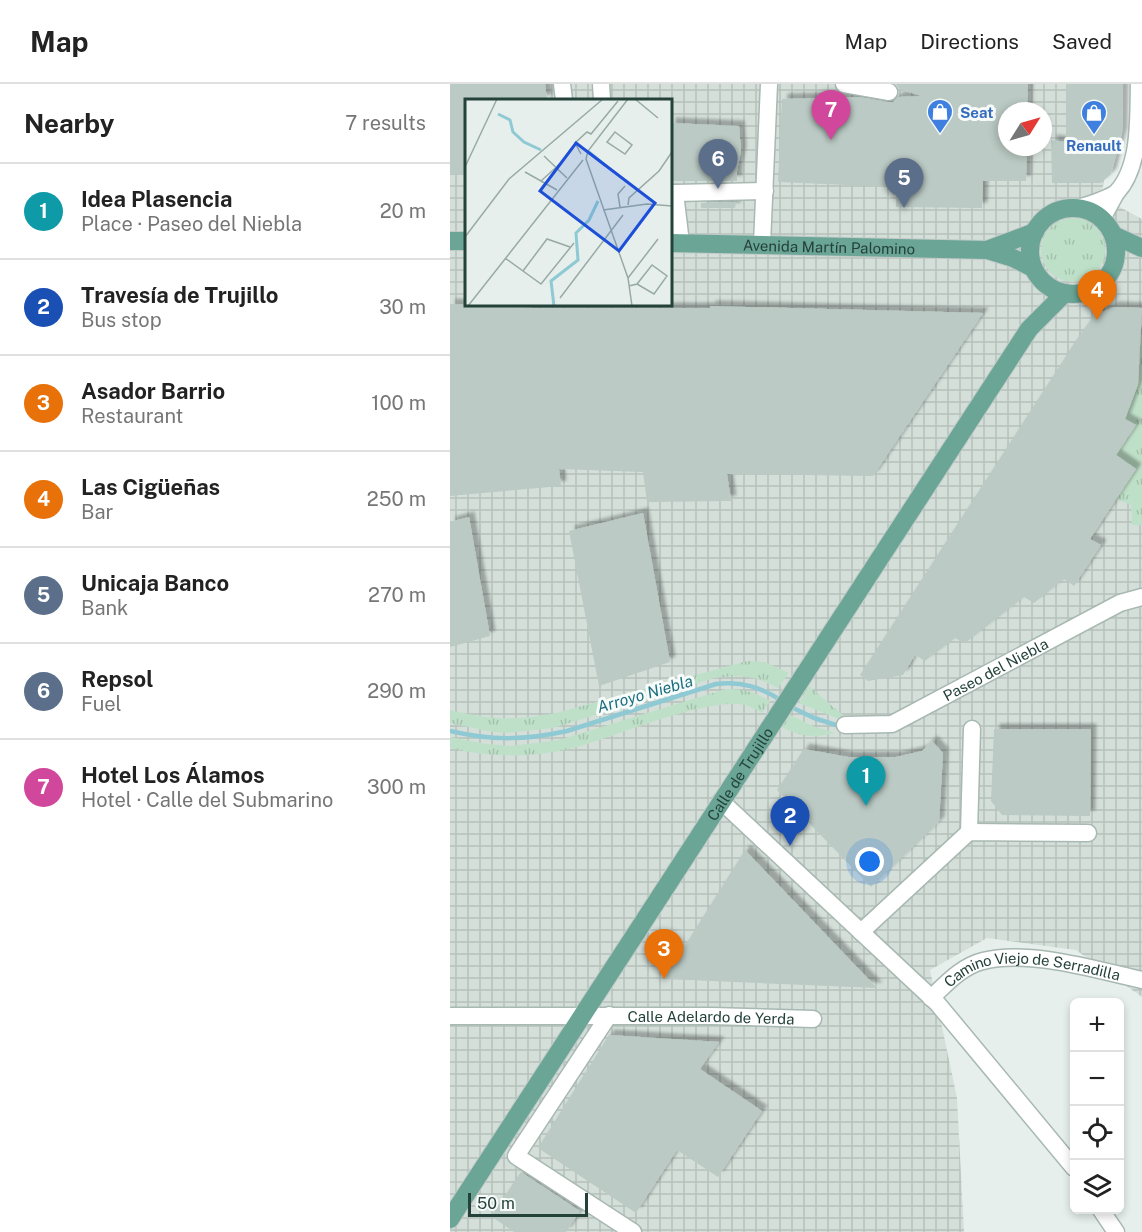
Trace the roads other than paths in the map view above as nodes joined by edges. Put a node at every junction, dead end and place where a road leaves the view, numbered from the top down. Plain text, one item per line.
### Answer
1 (562, 84) edge
2 (601, 84) edge
3 (769, 84) edge
4 (844, 84) edge
5 (1139, 84) edge
6 (889, 92) dead end
7 (564, 99) edge
8 (602, 99) edge
9 (765, 191) junction
10 (1116, 193) junction
11 (673, 195) edge
12 (1078, 208) junction
13 (1102, 219) junction
14 (1035, 232) junction
15 (1113, 235) junction
16 (676, 243) edge
17 (762, 244) junction
18 (1142, 248) edge
19 (987, 250) junction
20 (1142, 255) edge
21 (1114, 263) junction
22 (1033, 267) junction
23 (1045, 283) junction
24 (1065, 293) junction
25 (1029, 329) junction
26 (1142, 597) edge
27 (845, 725) dead end
28 (972, 729) dead end
29 (721, 801) junction
30 (969, 832) junction
31 (1088, 833) dead end
32 (861, 932) junction
33 (1142, 980) edge
34 (931, 998) junction
35 (450, 1016) edge
36 (583, 1016) junction
37 (609, 1016) junction
38 (813, 1019) dead end
39 (1070, 1163) edge
40 (1104, 1214) edge
41 (450, 1219) edge
42 (633, 1232) edge
43 (1116, 1232) edge

1 - 7 street
2 - 8 street
3 - 9 street
4 - 6 street
5 - 10 street
9 - 11 street
9 - 17 street
10 - 12 street
10 - 13 street
11 - 16 street
12 - 13 main road
12 - 14 main road
13 - 15 main road
14 - 19 main road, Avenida Martín Palomino
14 - 22 main road
15 - 18 main road
15 - 21 main road
16 - 17 main road, Avenida Martín Palomino
17 - 19 main road, Avenida Martín Palomino
19 - 22 main road, Avenida Martín Palomino
20 - 21 main road
21 - 24 main road
22 - 23 main road
23 - 24 main road
23 - 25 main road
24 - 25 main road
25 - 29 main road, Calle de Trujillo
26 - 27 street, Paseo del Niebla
28 - 30 street
29 - 32 street
29 - 36 main road, Calle de Trujillo
30 - 31 street
30 - 32 street
32 - 34 street
33 - 34 street, Camino Viejo de Serradilla
34 - 39 street
35 - 36 street
36 - 37 street, Calle Adelardo de Yerda
36 - 41 main road, Calle de Trujillo
37 - 38 street, Calle Adelardo de Yerda
37 - 42 street
40 - 43 street

